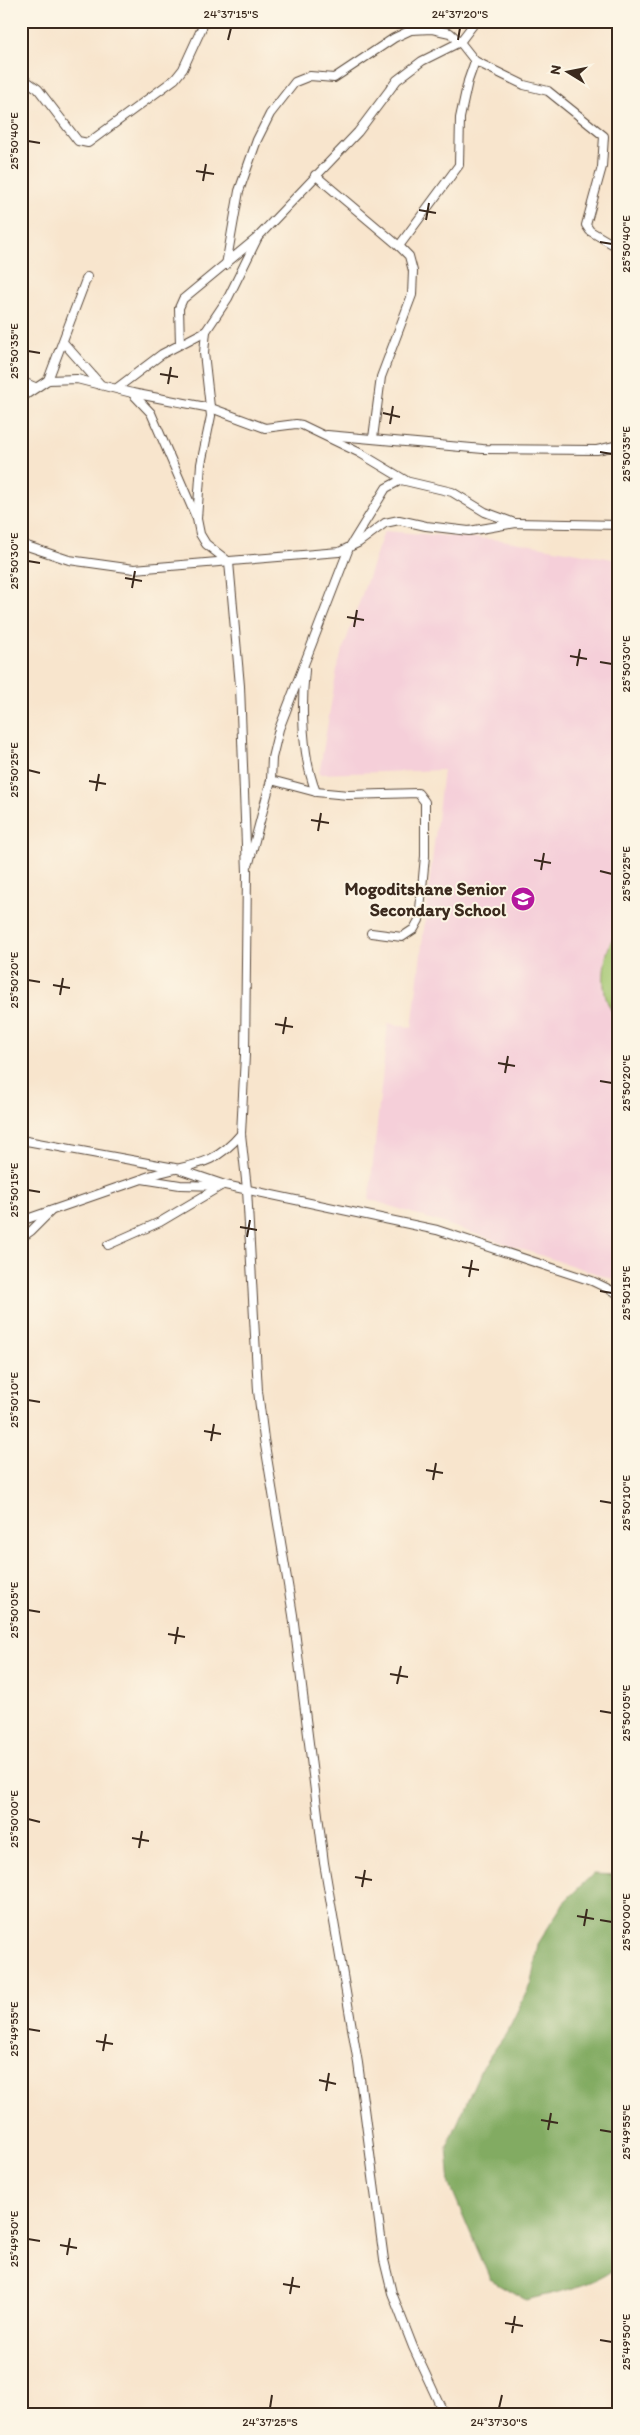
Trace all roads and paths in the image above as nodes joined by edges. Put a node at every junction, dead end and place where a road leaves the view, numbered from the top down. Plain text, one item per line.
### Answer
1 (205, 21) edge
2 (476, 21) edge
3 (460, 42) junction
4 (475, 61) junction
5 (21, 77) edge
6 (315, 175) junction
7 (258, 237) junction
8 (399, 246) junction
9 (619, 248) edge
10 (226, 265) junction
11 (87, 277) dead end
12 (206, 331) junction
13 (63, 342) junction
14 (180, 344) junction
15 (48, 380) junction
16 (21, 381) edge
17 (102, 386) junction
18 (35, 387) junction
19 (117, 388) junction
20 (132, 393) junction
21 (21, 398) edge
22 (211, 408) junction
23 (320, 435) junction
24 (373, 438) junction
25 (619, 445) edge
26 (407, 481) junction
27 (197, 519) junction
28 (516, 523) junction
29 (619, 525) edge
30 (21, 544) edge
31 (349, 548) junction
32 (229, 562) junction
33 (307, 658) junction
34 (271, 780) junction
35 (316, 792) junction
36 (247, 872) junction
37 (372, 933) dead end
38 (241, 1134) junction
39 (21, 1140) edge
40 (175, 1168) junction
41 (142, 1179) junction
42 (223, 1186) junction
43 (247, 1189) junction
44 (52, 1210) junction
45 (21, 1220) edge
46 (21, 1238) edge
47 (108, 1245) dead end
48 (619, 1294) edge
49 (444, 2414) edge

1 - 5 street
2 - 3 street
3 - 4 street
3 - 6 street
3 - 10 street
4 - 8 street
4 - 9 street
6 - 7 street
6 - 8 street
7 - 10 street
7 - 12 street
8 - 24 street
10 - 14 street
11 - 13 street
12 - 14 street
12 - 22 street
13 - 15 street
13 - 17 street
14 - 19 street
15 - 17 street
15 - 18 street
16 - 18 street
17 - 19 street
18 - 21 street
19 - 20 street
20 - 22 street
20 - 27 street
22 - 23 street
22 - 27 street
23 - 24 street
23 - 26 street
24 - 25 street
26 - 28 street
26 - 31 street
27 - 32 street
28 - 29 street
28 - 31 street
30 - 32 street
31 - 32 street
31 - 33 street
32 - 36 street
33 - 34 street
33 - 35 street
34 - 35 street
34 - 36 street
35 - 37 street
36 - 38 street
38 - 40 street
38 - 43 street
39 - 40 street
40 - 41 street
40 - 42 street
41 - 42 street
41 - 44 street
42 - 43 street
42 - 47 street
43 - 48 street
43 - 49 street
44 - 45 street
44 - 46 street

